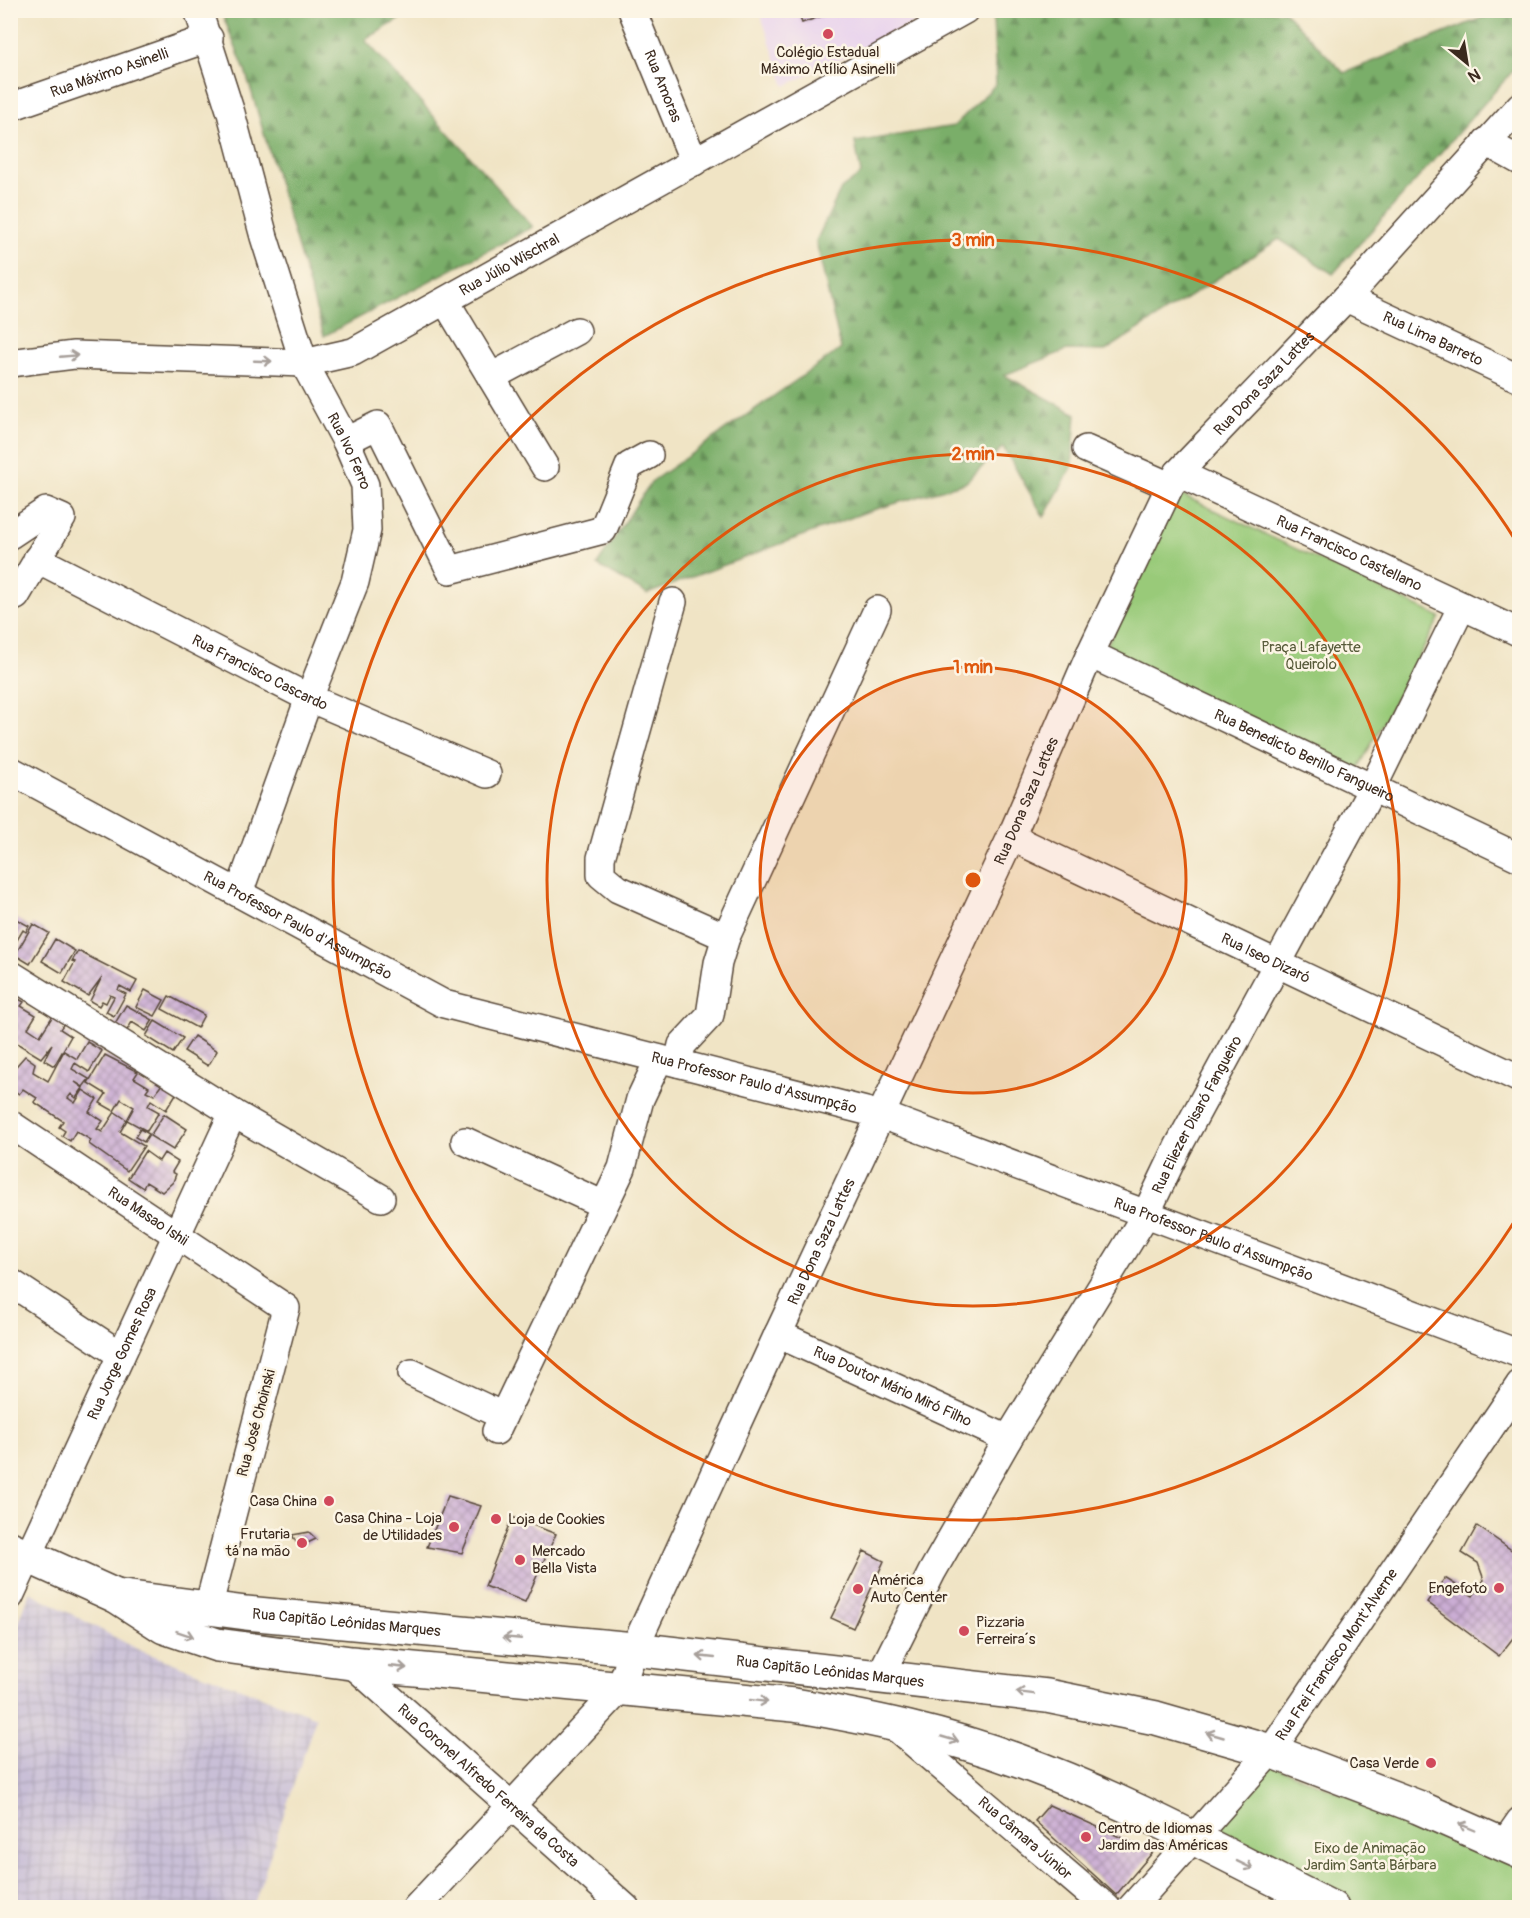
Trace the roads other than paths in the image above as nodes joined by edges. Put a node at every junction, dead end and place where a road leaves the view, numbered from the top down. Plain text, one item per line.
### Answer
1 (198, 10) edge
2 (632, 10) edge
3 (965, 10) edge
4 (209, 38) junction
5 (1520, 106) edge
6 (10, 107) edge
7 (1486, 142) junction
8 (1520, 161) edge
9 (694, 162) junction
10 (1346, 298) junction
11 (446, 302) junction
12 (577, 331) dead end
13 (10, 363) edge
14 (304, 363) junction
15 (491, 377) junction
16 (1520, 379) edge
17 (346, 441) junction
18 (1086, 449) dead end
19 (649, 454) dead end
20 (545, 467) dead end
21 (1174, 480) junction
22 (10, 535) edge
23 (37, 559) junction
24 (10, 593) edge
25 (673, 602) dead end
26 (1462, 606) junction
27 (876, 610) dead end
28 (1520, 633) edge
29 (1090, 654) junction
30 (309, 698) junction
31 (10, 770) edge
32 (487, 774) dead end
33 (1372, 789) junction
34 (1011, 837) junction
35 (1520, 858) edge
36 (238, 894) junction
37 (726, 937) junction
38 (1277, 964) junction
39 (10, 974) edge
40 (669, 1061) junction
41 (1520, 1079) edge
42 (234, 1113) junction
43 (882, 1115) junction
44 (10, 1124) edge
45 (465, 1141) dead end
46 (381, 1198) dead end
47 (604, 1205) junction
48 (1146, 1214) junction
49 (177, 1233) junction
50 (10, 1282) edge
51 (286, 1308) joint
52 (778, 1334) junction
53 (1520, 1354) edge
54 (121, 1355) junction
55 (412, 1372) dead end
56 (1520, 1384) edge
57 (1008, 1439) junction
58 (20, 1552) edge
59 (10, 1596) edge
60 (116, 1596) junction
61 (208, 1608) junction
62 (634, 1649) junction
63 (351, 1663) junction
64 (880, 1676) junction
65 (620, 1689) junction
66 (891, 1723) junction
67 (1271, 1751) junction
68 (996, 1753) junction
69 (973, 1791) junction
70 (510, 1804) junction
71 (1192, 1839) junction
72 (1514, 1839) edge
73 (416, 1908) edge
74 (626, 1908) edge
75 (1107, 1908) edge
76 (1131, 1908) edge
77 (1332, 1908) edge

1 - 4 street, Rua Ivo Ferro
2 - 9 street, Rua Amoras
3 - 9 street, Rua Júlio Wischral
4 - 6 street, Rua Máximo Asinelli
4 - 14 street, Rua Ivo Ferro
5 - 7 street, Rua Dona Saza Lattes
7 - 8 street
7 - 10 street, Rua Dona Saza Lattes
9 - 11 street, Rua Júlio Wischral
10 - 16 street, Rua Lima Barreto
10 - 21 street, Rua Dona Saza Lattes
11 - 14 street, Rua Júlio Wischral
11 - 15 street
12 - 15 street
13 -> 14 street, Rua Júlio Wischral
14 - 17 street, Rua Ivo Ferro
15 - 20 street
17 - 19 street
17 - 30 street, Rua Ivo Ferro
18 - 21 street, Rua Francisco Castellano
21 - 26 street, Rua Francisco Castellano
21 - 29 street, Rua Dona Saza Lattes
22 - 23 street
23 - 24 street
23 - 30 street, Rua Francisco Cascardo
25 - 37 street
26 - 28 street, Rua Francisco Castellano
26 - 33 street, Rua Eliezer Disaró Fangueiro
27 - 37 street
29 - 33 street, Rua Benedicto Berillo Fangueiro
29 - 34 street, Rua Dona Saza Lattes
30 - 32 street, Rua Francisco Cascardo
30 - 36 street, Rua Ivo Ferro
31 - 36 street, Rua Professor Paulo d'Assumpção
33 - 35 street, Rua Benedicto Berillo Fangueiro
33 - 38 street, Rua Eliezer Disaró Fangueiro
34 - 38 street, Rua Iseo Dizaró
34 - 43 street, Rua Dona Saza Lattes
36 - 40 street, Rua Professor Paulo d'Assumpção
37 - 40 street
38 - 41 street, Rua Iseo Dizaró
38 - 48 street, Rua Eliezer Disaró Fangueiro
39 - 42 street
40 - 43 street, Rua Professor Paulo d'Assumpção
40 - 47 street
42 - 46 street
42 - 49 street, Rua Jorge Gomes Rosa
43 - 48 street, Rua Professor Paulo d'Assumpção
43 - 52 street, Rua Dona Saza Lattes
44 - 49 street, Rua Masao Ishii
45 - 47 street
47 - 55 street
48 - 53 street, Rua Professor Paulo d'Assumpção
48 - 57 street, Rua Eliezer Disaró Fangueiro
49 - 51 street, Rua Masao Ishii
49 - 54 street, Rua Jorge Gomes Rosa
50 - 54 street
51 - 61 street, Rua José Choinski
52 - 57 street, Rua Doutor Mário Miró Filho
52 - 62 street, Rua Dona Saza Lattes
54 - 58 street, Rua Jorge Gomes Rosa
56 - 67 street, Rua Frei Francisco Mont'Alverne
57 - 64 street, Rua Eliezer Disaró Fangueiro
58 - 59 street, Rua Jorge Gomes Rosa
58 - 60 main road, Rua Capitão Leônidas Marques
60 - 61 main road, Rua Capitão Leônidas Marques
60 -> 63 main road, Rua Capitão Leônidas Marques
62 -> 61 main road, Rua Capitão Leônidas Marques
64 -> 62 main road, Rua Capitão Leônidas Marques
62 - 65 street, Rua Dona Saza Lattes
63 -> 65 main road, Rua Capitão Leônidas Marques
63 - 70 street, Rua Coronel Alfredo Ferreira da Costa
67 -> 64 main road, Rua Capitão Leônidas Marques
65 -> 66 main road, Rua Capitão Leônidas Marques
65 - 70 street
66 -> 68 main road, Rua Capitão Leônidas Marques
66 - 69 street, Rua Câmara Júnior
67 - 71 street, Rua Frei Francisco Mont'Alverne
72 -> 67 main road, Rua Capitão Leônidas Marques
68 - 69 street, Rua Câmara Júnior
68 - 71 main road, Rua Capitão Leônidas Marques
69 - 75 street, Rua Câmara Júnior
70 - 73 street
70 - 74 street, Rua Coronel Alfredo Ferreira da Costa
71 - 76 street, Rua Frei Francisco Mont'Alverne
71 -> 77 main road, Rua Capitão Leônidas Marques

